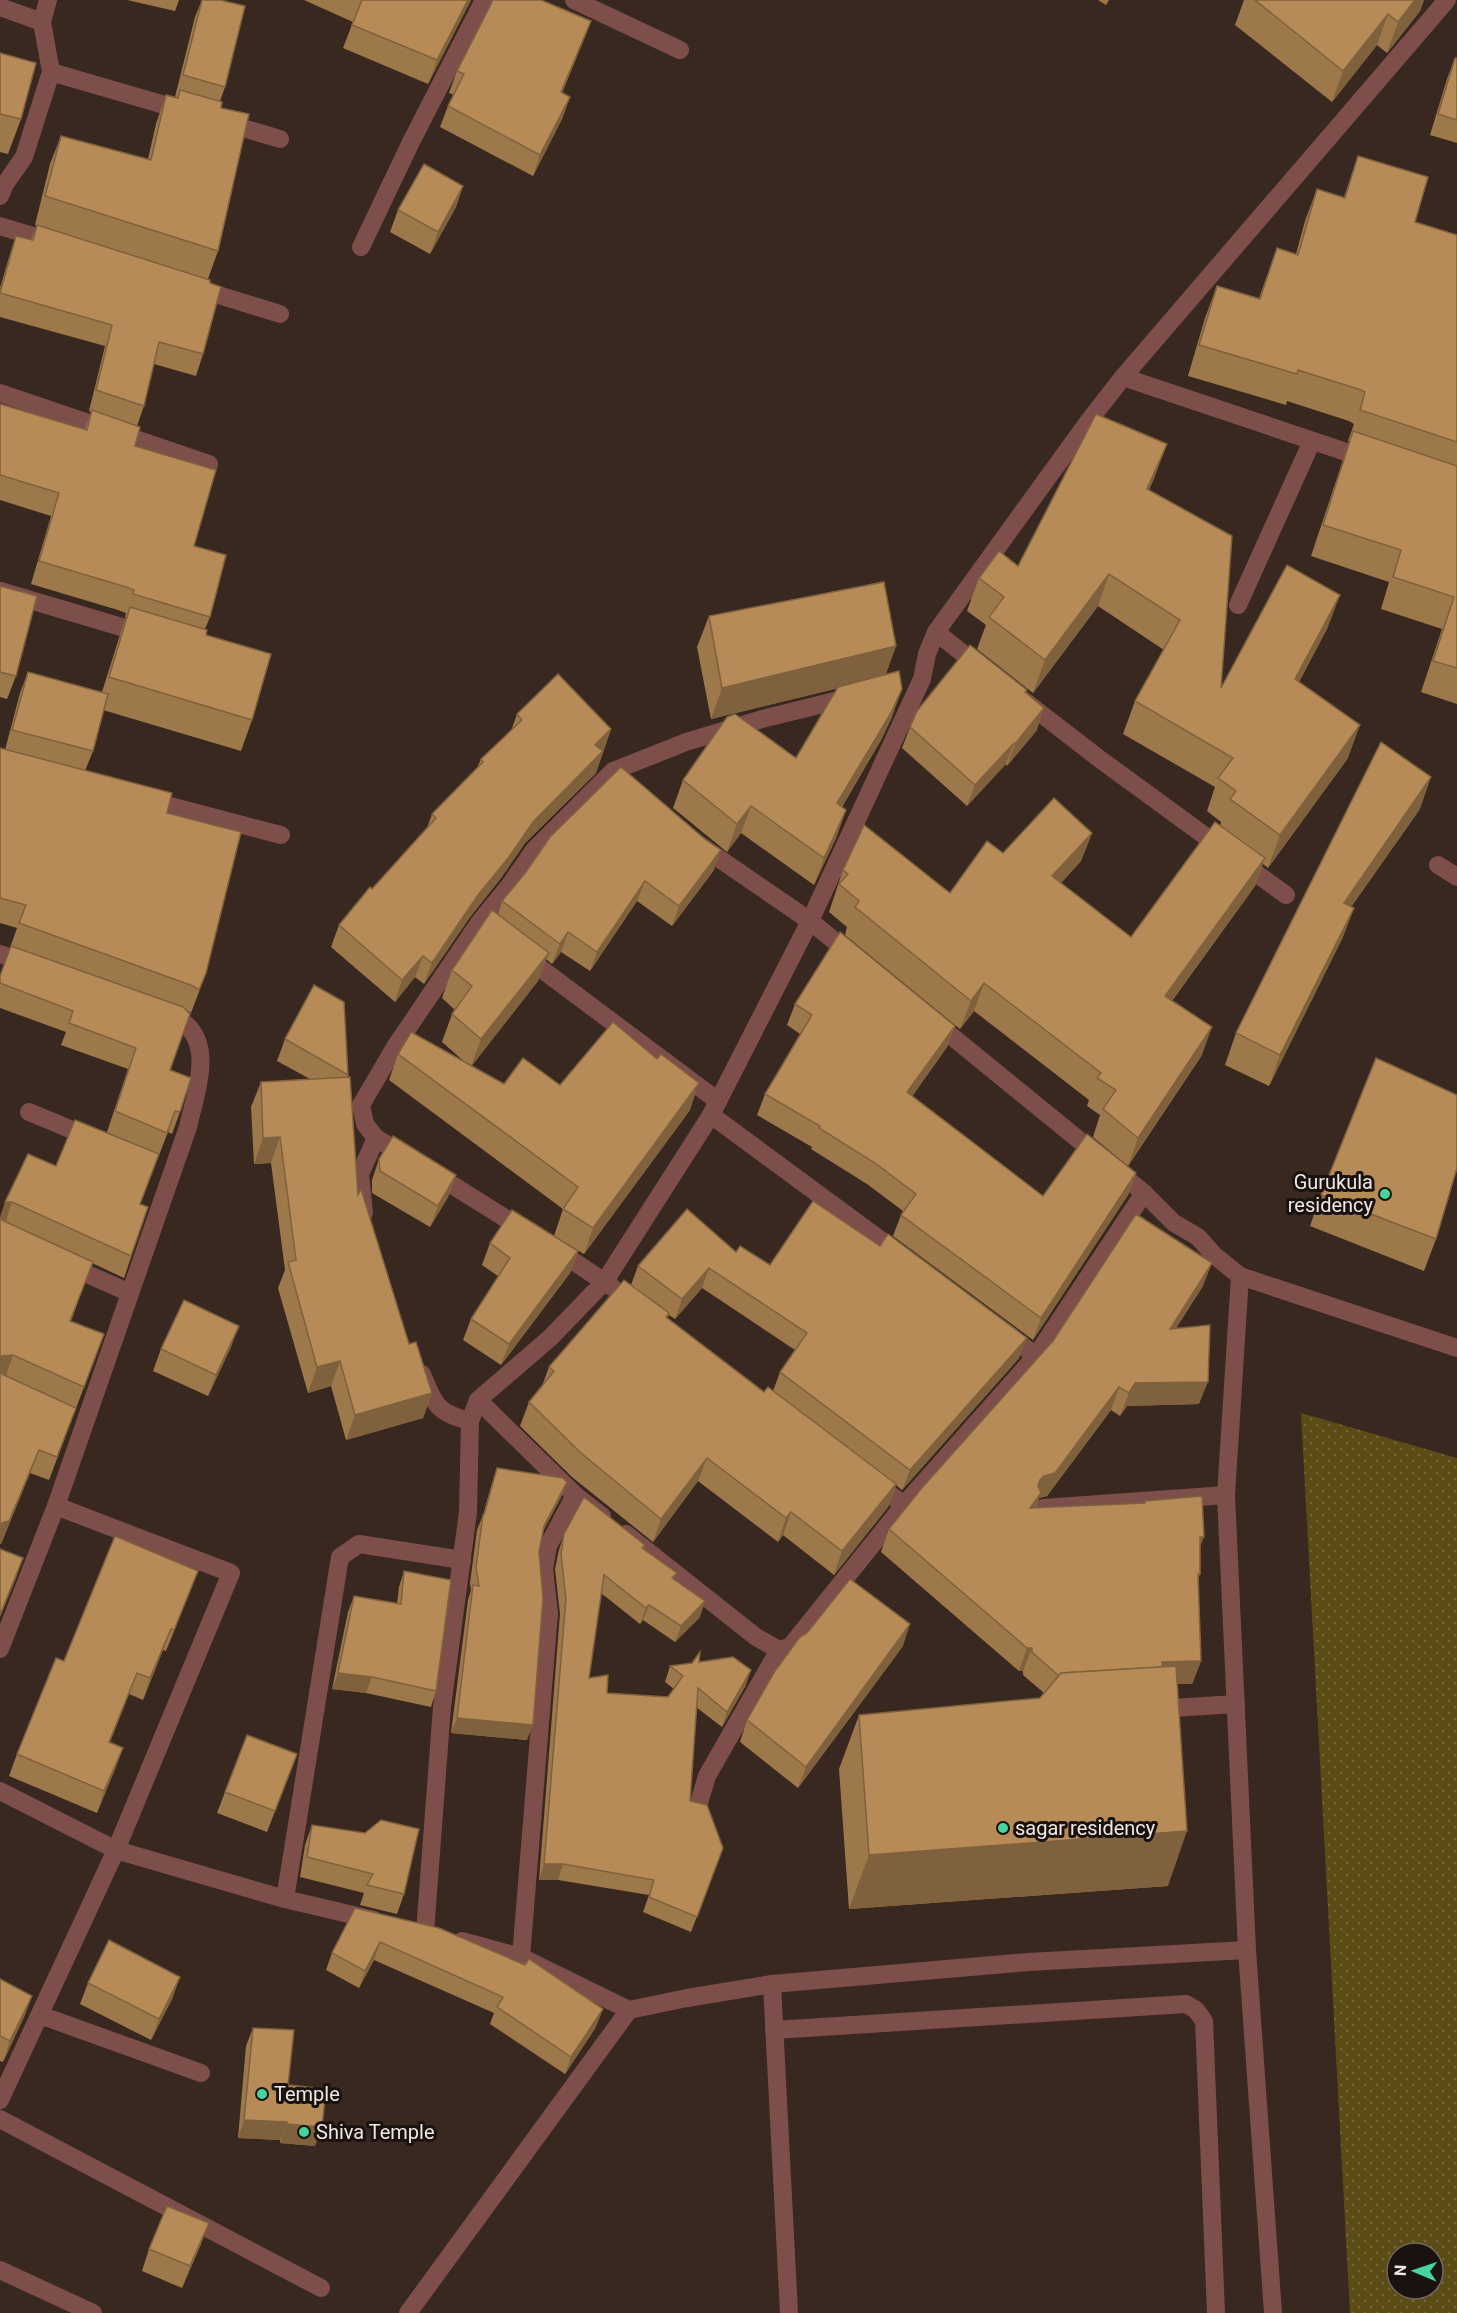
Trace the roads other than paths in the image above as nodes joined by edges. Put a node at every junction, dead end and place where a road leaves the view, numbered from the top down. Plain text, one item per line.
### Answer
1 (48, 0) edge
2 (484, 0) edge
3 (574, 0) edge
4 (1447, 0) edge
5 (0, 7) edge
6 (42, 22) junction
7 (680, 50) dead end
8 (51, 72) junction
9 (280, 139) dead end
10 (2, 187) edge
11 (0, 226) edge
12 (67, 247) edge
13 (361, 247) dead end
14 (179, 282) edge
15 (280, 314) dead end
16 (1123, 377) junction
17 (0, 393) edge
18 (1312, 441) junction
19 (1379, 463) edge
20 (209, 464) dead end
21 (0, 591) edge
22 (1238, 605) dead end
23 (936, 632) junction
24 (159, 638) edge
25 (922, 679) junction
26 (900, 685) edge
27 (865, 693) edge
28 (613, 771) junction
29 (630, 785) edge
30 (135, 797) edge
31 (281, 835) dead end
32 (689, 836) edge
33 (1438, 865) dead end
34 (1457, 877) edge
35 (1286, 895) dead end
36 (810, 921) junction
37 (507, 944) edge
38 (0, 954) edge
39 (865, 966) edge
40 (43, 969) edge
41 (149, 1008) edge
42 (921, 1011) edge
43 (715, 1108) junction
44 (29, 1112) dead end
45 (376, 1138) junction
46 (106, 1144) edge
47 (1144, 1193) junction
48 (370, 1230) edge
49 (54, 1259) edge
50 (912, 1264) edge
51 (1240, 1276) junction
52 (604, 1281) junction
53 (130, 1293) junction
54 (623, 1295) edge
55 (988, 1320) edge
56 (1457, 1348) edge
57 (414, 1356) edge
58 (1036, 1356) junction
59 (478, 1400) junction
60 (63, 1416) edge
61 (470, 1421) junction
62 (84, 1426) junction
63 (857, 1470) edge
64 (575, 1495) junction
65 (1226, 1495) junction
66 (904, 1505) junction
67 (56, 1506) junction
68 (1041, 1508) edge
69 (10, 1560) edge
70 (462, 1560) junction
71 (31, 1569) junction
72 (0, 1649) edge
73 (779, 1650) junction
74 (1236, 1704) junction
75 (1142, 1710) edge
76 (0, 1791) edge
77 (699, 1803) edge
78 (116, 1850) junction
79 (285, 1899) junction
80 (425, 1932) junction
81 (1247, 1950) junction
82 (521, 1957) junction
83 (772, 1984) junction
84 (628, 2010) junction
85 (40, 2015) junction
86 (774, 2030) junction
87 (201, 2073) dead end
88 (0, 2100) edge
89 (0, 2119) edge
90 (0, 2270) edge
91 (321, 2288) dead end
92 (93, 2313) edge
93 (408, 2313) edge
94 (789, 2313) edge
95 (1216, 2313) edge
96 (1273, 2313) edge

1 - 6 street
2 - 13 street
3 - 7 street
4 - 16 street
5 - 6 street
6 - 8 street
8 - 9 street
8 - 10 street
11 - 12 street
14 - 15 street
16 - 18 street
16 - 23 street
17 - 20 street
18 - 19 street
18 - 22 street
21 - 24 street
23 - 25 street
23 - 35 street
25 - 26 street
25 - 36 street
27 - 28 street
28 - 29 street
28 - 45 street
30 - 31 street
32 - 36 street
33 - 34 street
36 - 39 street
36 - 43 street
37 - 43 street
38 - 40 street
41 - 53 street
42 - 47 street
43 - 50 street
43 - 52 street
44 - 46 street
45 - 48 street
45 - 52 street
47 - 51 street
47 - 58 street
49 - 53 street
51 - 56 street
51 - 65 street
52 - 54 street
52 - 59 street
53 - 62 street
55 - 58 street
57 - 61 street
58 - 66 street
59 - 61 street
59 - 64 street
60 - 62 street
61 - 70 street
62 - 67 street
63 - 66 street
64 - 73 street
64 - 82 street
65 - 68 street
65 - 74 street
66 - 73 street
67 - 71 street
67 - 78 street
69 - 71 street
70 - 79 street
70 - 80 street
71 - 72 street
73 - 77 street
74 - 75 street
74 - 81 street
76 - 78 street
78 - 79 street
78 - 85 street
79 - 80 street
80 - 82 street
81 - 83 street
81 - 96 street
82 - 84 street
83 - 84 street
83 - 86 street
84 - 93 street
85 - 87 street
85 - 88 street
86 - 94 street
86 - 95 street
89 - 91 street
90 - 92 street

